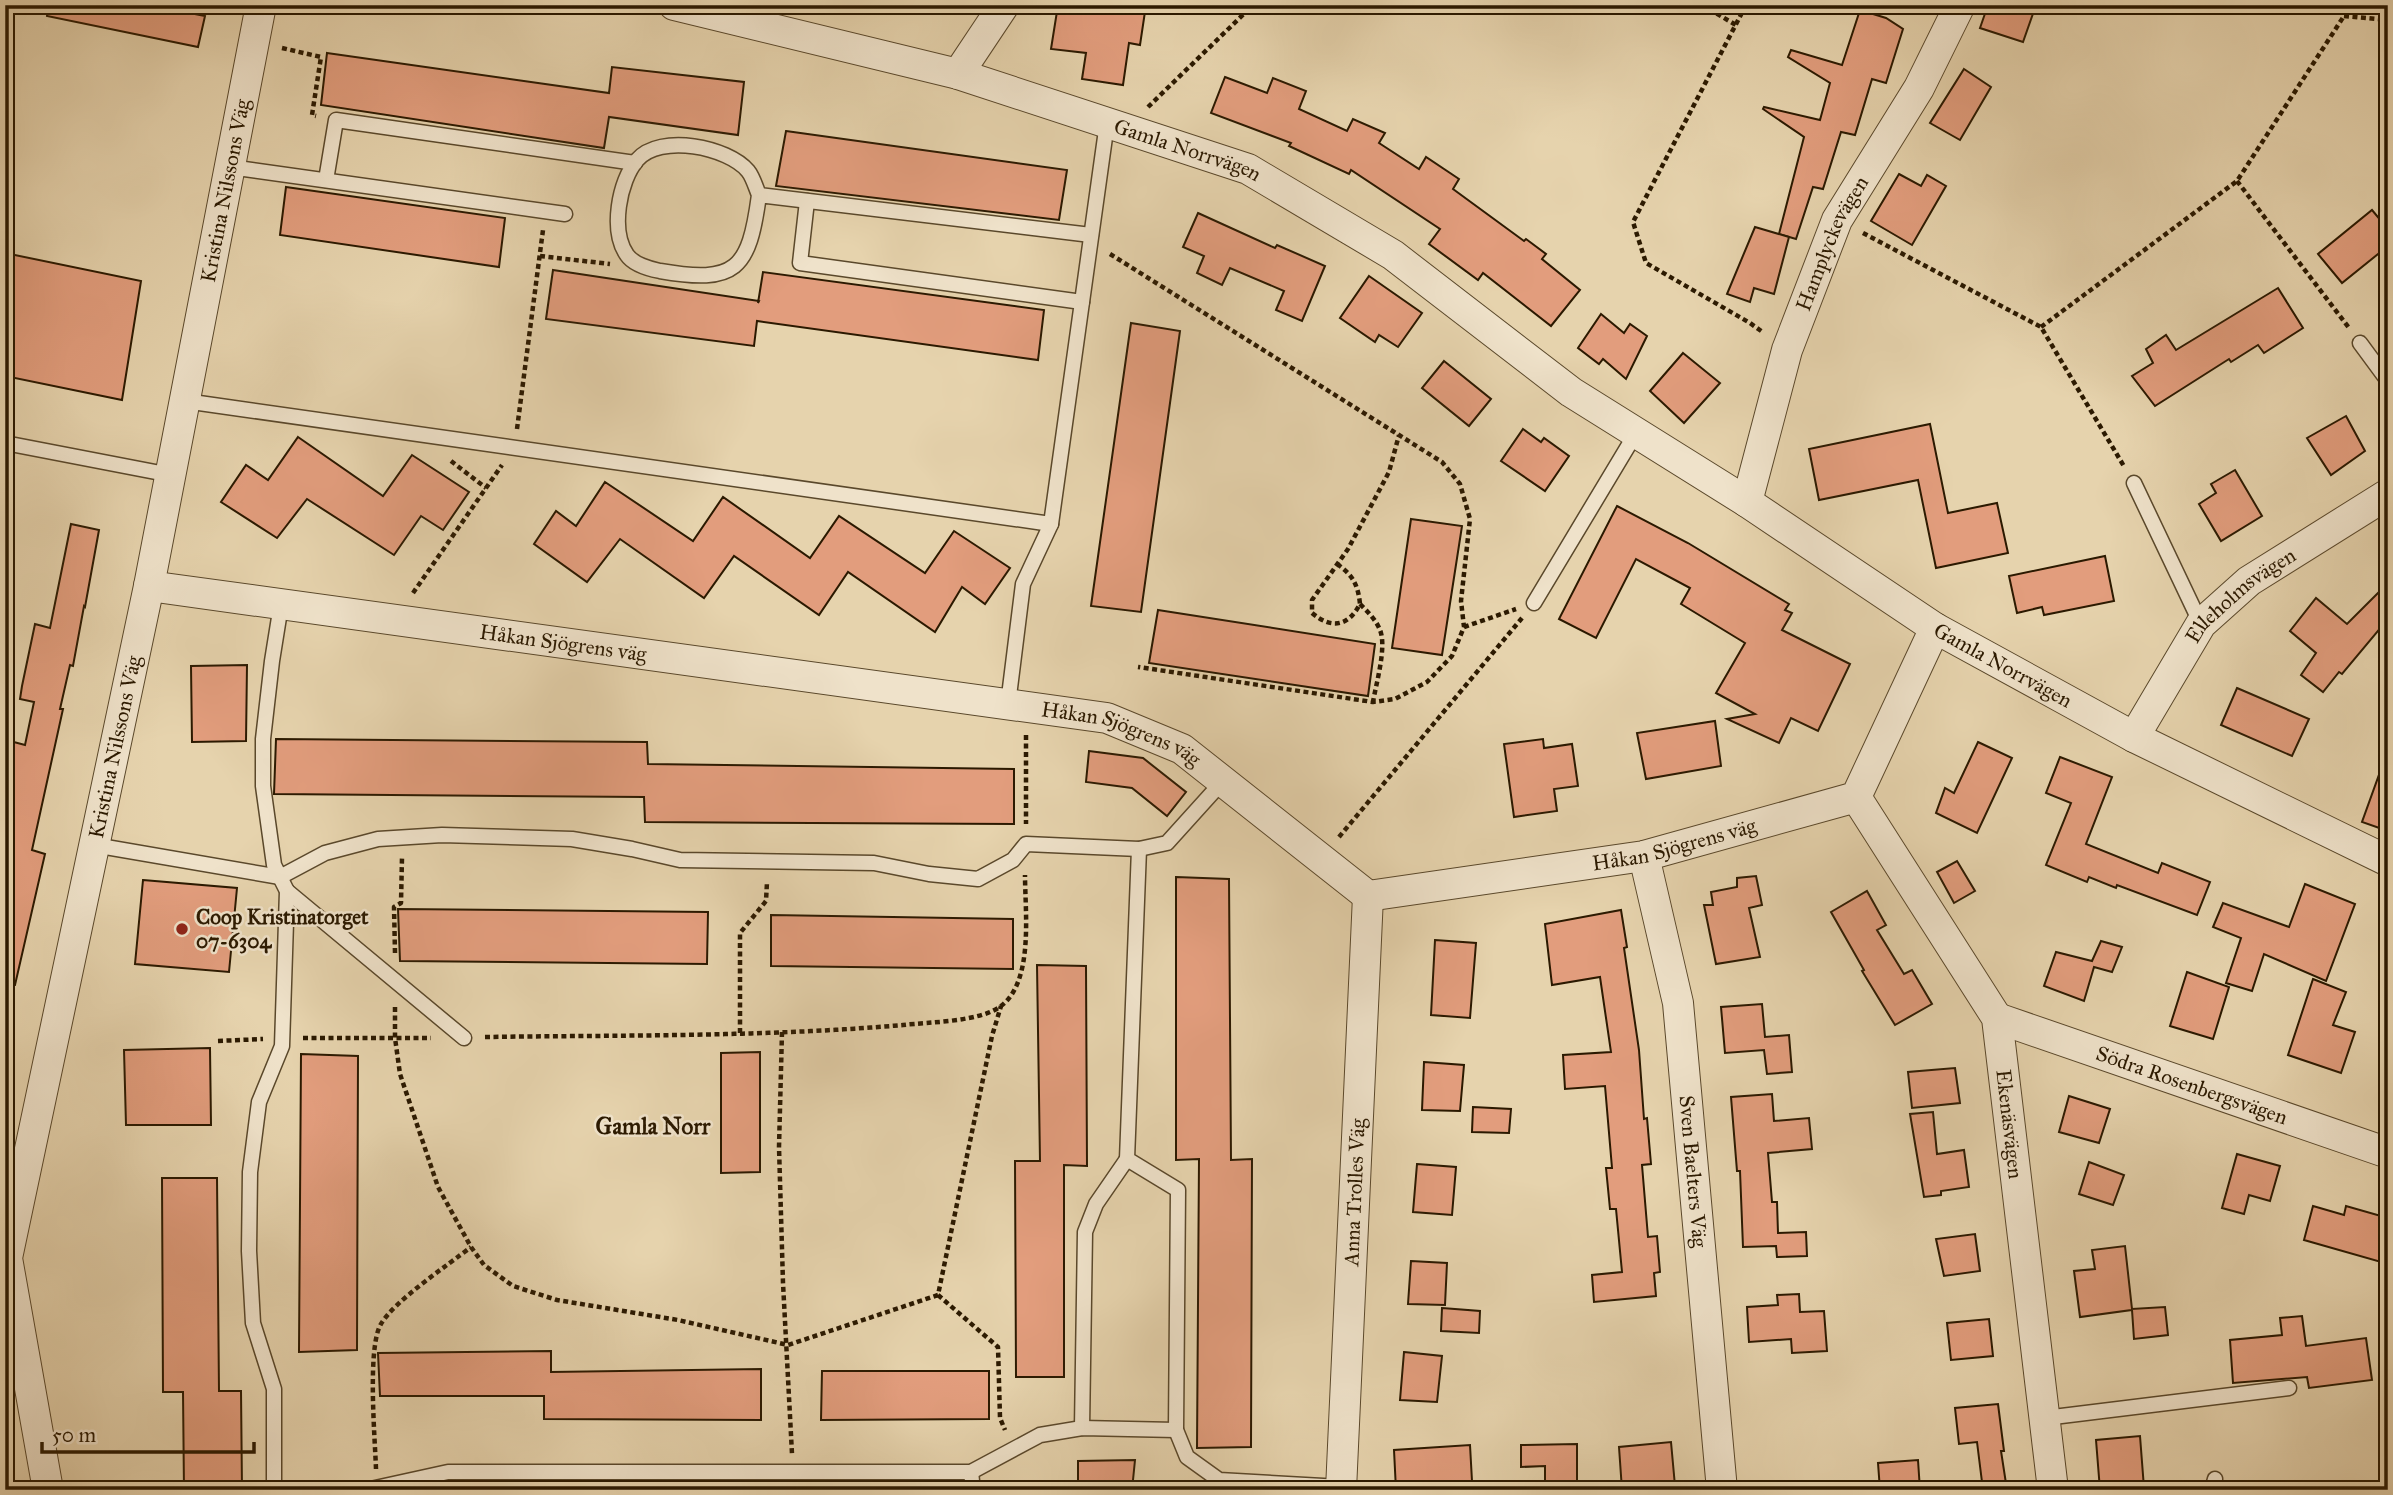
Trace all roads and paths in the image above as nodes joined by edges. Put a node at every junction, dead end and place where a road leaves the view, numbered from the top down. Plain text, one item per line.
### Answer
1 (261, 5) edge
2 (674, 5) edge
3 (1004, 5) edge
4 (1253, 5) edge
5 (1702, 5) edge
6 (1746, 5) edge
7 (1960, 5) edge
8 (2346, 5) edge
9 (2344, 16) junction
10 (2388, 20) edge
11 (1736, 25) junction
12 (254, 42) junction
13 (958, 74) junction
14 (336, 120) junction
15 (1116, 126) junction
16 (635, 163) junction
17 (230, 167) junction
18 (326, 180) junction
19 (2237, 181) junction
20 (759, 195) junction
21 (807, 201) junction
22 (565, 214) dead end
23 (1837, 220) junction
24 (1091, 240) junction
25 (540, 256) dead end
26 (649, 269) junction
27 (1082, 302) junction
28 (2041, 327) junction
29 (2360, 343) joint
30 (1787, 351) junction
31 (2388, 381) edge
32 (185, 401) junction
33 (1636, 433) junction
34 (1399, 435) junction
35 (5, 443) edge
36 (171, 475) junction
37 (2134, 483) joint
38 (2388, 494) edge
39 (1747, 502) junction
40 (1051, 524) junction
41 (1337, 564) junction
42 (149, 586) junction
43 (1534, 603) junction
44 (1360, 604) junction
45 (281, 605) junction
46 (2201, 624) junction
47 (1464, 627) junction
48 (1935, 628) junction
49 (1138, 667) dead end
50 (1373, 702) junction
51 (1017, 705) junction
52 (2134, 737) junction
53 (1223, 781) junction
54 (1856, 797) junction
55 (402, 837) junction
56 (1026, 844) junction
57 (94, 845) junction
58 (1139, 849) junction
59 (1644, 856) junction
60 (1321, 858) junction
61 (768, 861) junction
62 (2388, 861) edge
63 (281, 877) junction
64 (287, 891) junction
65 (1368, 896) junction
66 (395, 981) junction
67 (1001, 1006) junction
68 (1997, 1018) junction
69 (782, 1032) junction
70 (740, 1033) junction
71 (283, 1038) junction
72 (395, 1038) junction
73 (464, 1038) junction
74 (218, 1041) dead end
75 (2388, 1153) edge
76 (1127, 1159) junction
77 (471, 1247) junction
78 (6, 1258) edge
79 (938, 1295) junction
80 (788, 1345) junction
81 (2289, 1388) dead end
82 (2045, 1418) junction
83 (1082, 1428) junction
84 (1176, 1430) junction
85 (1014, 1448) junction
86 (2388, 1461) edge
87 (793, 1472) junction
88 (971, 1472) junction
89 (1341, 1488) edge
90 (371, 1489) edge
91 (48, 1490) edge
92 (274, 1490) edge
93 (973, 1490) edge
94 (1722, 1490) edge
95 (2053, 1490) edge
96 (2382, 1490) edge

1 - 12 street, Kristina Nilssons Väg
2 - 13 street, Gamla Norrvägen
3 - 13 street
4 - 15 path
5 - 11 path
6 - 11 path
7 - 23 street, Hamplyckevägen
8 - 9 path
9 - 10 path
9 - 19 path
11 - 30 path
12 - 14 path
12 - 17 street, Kristina Nilssons Väg
13 - 15 street, Gamla Norrvägen
14 - 16 lane
14 - 18 lane
15 - 24 lane
15 - 33 street, Gamla Norrvägen
16 - 20 lane
16 - 26 lane
17 - 18 lane
17 - 32 street, Kristina Nilssons Väg
18 - 22 lane
19 - 28 path
19 - 29 path
20 - 21 lane
20 - 26 lane
21 - 24 lane
21 - 27 lane
23 - 28 path
23 - 30 street, Hamplyckevägen
24 - 27 lane
24 - 34 path
25 - 26 path
27 - 40 lane
28 - 37 path
29 - 31 lane
30 - 39 street, Hamplyckevägen
32 - 36 street, Kristina Nilssons Väg
32 - 40 lane
33 - 39 street, Gamla Norrvägen
33 - 43 lane
34 - 41 path
34 - 47 path
35 - 36 lane
36 - 42 street, Kristina Nilssons Väg
37 - 46 lane
38 - 46 street, Elleholmsvägen
39 - 48 street, Gamla Norrvägen
40 - 51 lane
41 - 44 path
41 - 44 path
42 - 45 street, Håkan Sjögrens väg
42 - 57 street, Kristina Nilssons Väg
43 - 47 path
43 - 60 path
44 - 50 path
45 - 51 street, Håkan Sjögrens väg
45 - 63 lane
46 - 52 street, Elleholmsvägen
47 - 50 path
48 - 52 street, Gamla Norrvägen
48 - 54 street
49 - 50 path
51 - 53 street, Håkan Sjögrens väg
51 - 56 path
52 - 62 street, Gamla Norrvägen
53 - 58 lane
53 - 60 street, Håkan Sjögrens väg
54 - 59 street, Håkan Sjögrens väg
54 - 68 street, Ekenäsvägen
55 - 61 lane
55 - 63 lane
55 - 66 path
56 - 58 lane
56 - 61 lane
56 - 67 path
57 - 63 lane
57 - 78 street, Kristina Nilssons Väg
58 - 76 lane
59 - 65 street, Håkan Sjögrens väg
59 - 94 street, Sven Baelters Väg
60 - 65 street, Håkan Sjögrens väg
61 - 70 path
63 - 64 lane
64 - 66 lane
64 - 71 lane
65 - 89 street, Anna Trolles Väg
66 - 72 path
66 - 73 lane
67 - 69 path
67 - 79 path
68 - 75 street, Södra Rosenbergsvägen
68 - 82 street, Ekenäsvägen
69 - 70 path
69 - 80 path
70 - 73 path
71 - 72 path
71 - 74 path
71 - 92 lane
72 - 73 path
72 - 77 path
76 - 83 lane
76 - 84 lane
77 - 80 path
77 - 90 path
78 - 91 street, Kristina Nilssons Väg
79 - 80 path
79 - 85 path
80 - 87 path
81 - 82 lane
82 - 95 street, Ekenäsvägen
83 - 84 lane
83 - 85 lane
84 - 89 lane
85 - 88 lane
86 - 96 path
87 - 88 lane
87 - 90 lane
88 - 93 lane

